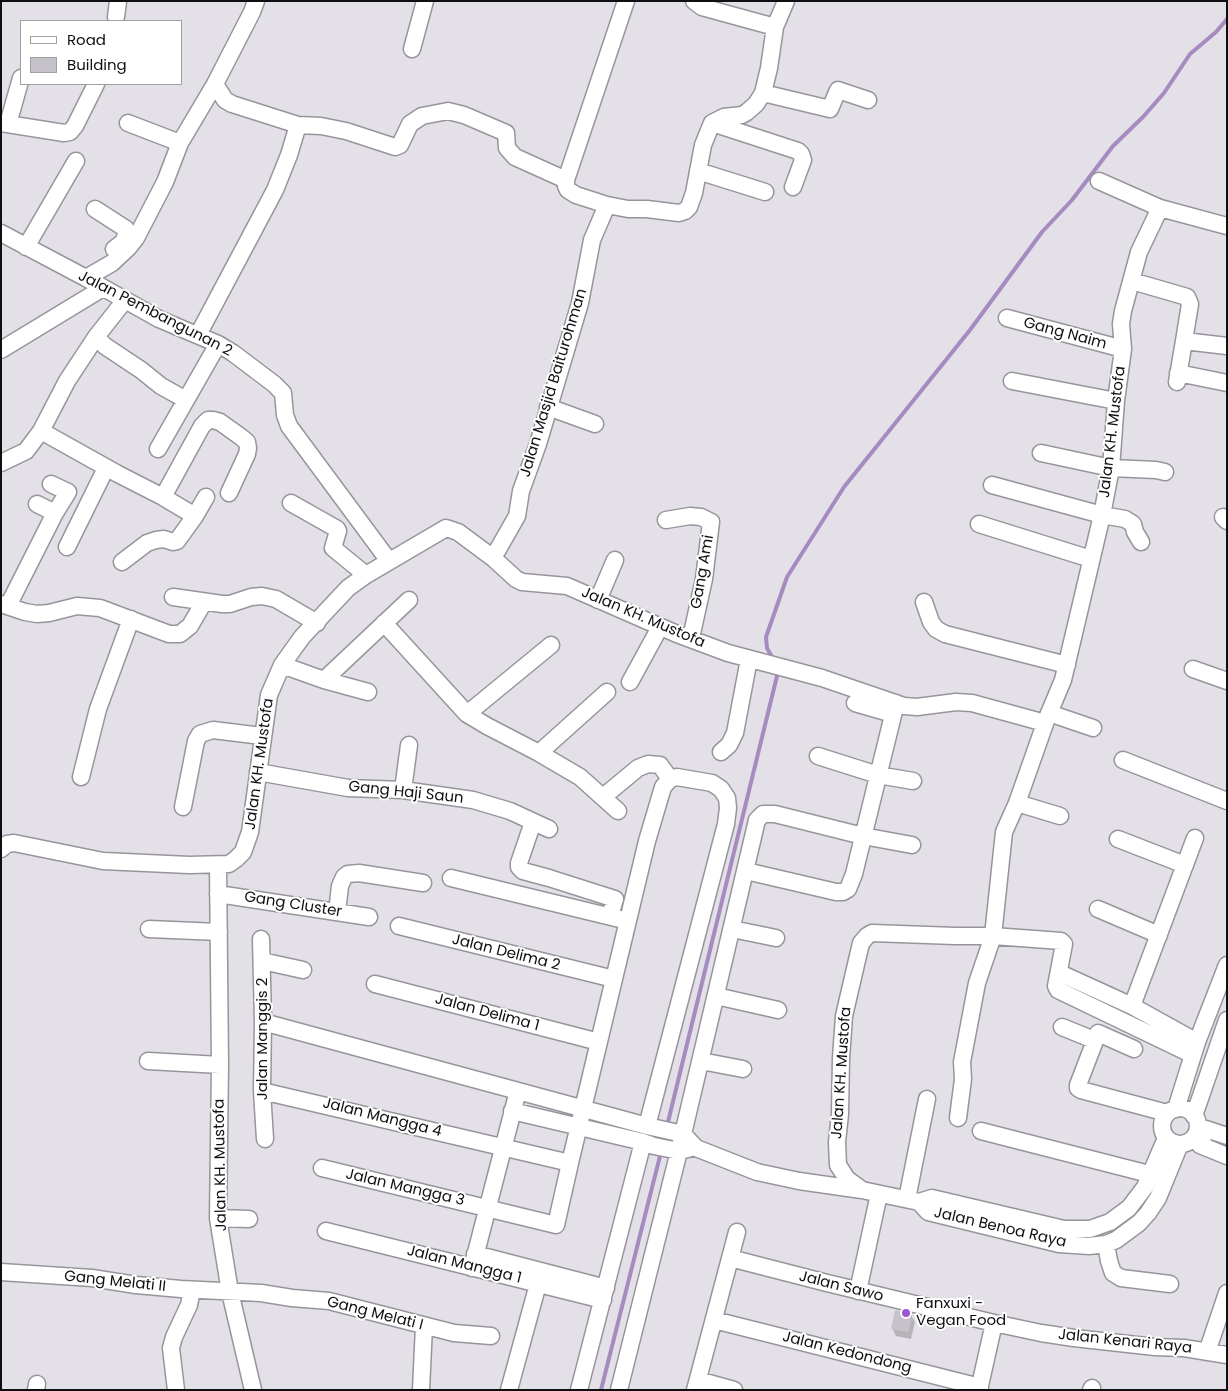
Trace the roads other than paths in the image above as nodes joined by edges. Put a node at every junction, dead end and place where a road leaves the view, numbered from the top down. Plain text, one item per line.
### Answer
1 (256, 1) edge
2 (425, 1) edge
3 (626, 1) edge
4 (694, 1) edge
5 (786, 1) edge
6 (775, 27) junction
7 (412, 50) dead end
8 (20, 81) edge
9 (96, 85) edge
10 (219, 90) junction
11 (763, 93) junction
12 (868, 100) dead end
13 (128, 123) dead end
14 (5, 124) edge
15 (712, 124) junction
16 (298, 125) junction
17 (180, 143) junction
18 (76, 161) dead end
19 (698, 170) junction
20 (566, 180) junction
21 (1099, 181) dead end
22 (793, 187) dead end
23 (765, 192) dead end
24 (607, 205) junction
25 (1160, 208) junction
26 (95, 209) dead end
27 (1227, 226) edge
28 (1, 233) edge
29 (26, 247) junction
30 (92, 281) junction
31 (1132, 281) junction
32 (125, 300) junction
33 (1008, 318) dead end
34 (198, 335) junction
35 (96, 338) junction
36 (1184, 340) junction
37 (218, 344) junction
38 (1227, 346) edge
39 (1123, 349) junction
40 (1, 350) edge
41 (1012, 381) dead end
42 (1227, 383) edge
43 (186, 400) junction
44 (1116, 401) junction
45 (548, 407) junction
46 (595, 424) dead end
47 (41, 431) junction
48 (158, 449) dead end
49 (1041, 453) dead end
50 (1, 463) edge
51 (106, 468) junction
52 (1111, 468) junction
53 (1164, 472) dead end
54 (51, 484) dead end
55 (992, 485) dead end
56 (229, 493) dead end
57 (163, 497) junction
58 (206, 497) dead end
59 (291, 503) dead end
60 (37, 504) dead end
61 (55, 513) junction
62 (195, 516) junction
63 (1102, 516) junction
64 (666, 520) dead end
65 (979, 524) dead end
66 (1141, 542) dead end
67 (67, 547) dead end
68 (493, 558) junction
69 (1091, 559) junction
70 (615, 560) dead end
71 (389, 561) junction
72 (122, 562) dead end
73 (366, 575) junction
74 (173, 597) dead end
75 (409, 600) dead end
76 (598, 600) junction
77 (204, 602) junction
78 (924, 602) dead end
79 (5, 605) edge
80 (131, 619) junction
81 (317, 623) junction
82 (384, 623) junction
83 (660, 627) junction
84 (690, 638) junction
85 (551, 646) dead end
86 (749, 659) junction
87 (282, 665) junction
88 (1067, 665) junction
89 (1192, 669) dead end
90 (324, 680) junction
91 (1227, 681) edge
92 (630, 682) dead end
93 (368, 692) dead end
94 (607, 692) dead end
95 (855, 702) dead end
96 (895, 709) junction
97 (467, 714) junction
98 (1047, 718) junction
99 (1093, 728) dead end
100 (262, 736) junction
101 (409, 746) dead end
102 (539, 752) junction
103 (721, 752) dead end
104 (818, 756) dead end
105 (1123, 760) dead end
106 (258, 772) junction
107 (878, 775) junction
108 (81, 777) dead end
109 (670, 779) junction
110 (913, 781) dead end
111 (403, 790) junction
112 (603, 797) junction
113 (1227, 801) edge
114 (1017, 803) junction
115 (183, 807) dead end
116 (618, 811) dead end
117 (1060, 816) dead end
118 (532, 822) junction
119 (549, 829) dead end
120 (863, 836) junction
121 (1195, 838) dead end
122 (1118, 839) dead end
123 (912, 845) dead end
124 (1, 849) edge
125 (218, 865) junction
126 (1185, 865) junction
127 (746, 871) junction
128 (452, 878) dead end
129 (423, 883) dead end
130 (218, 894) junction
131 (1098, 909) dead end
132 (337, 912) junction
133 (610, 916) junction
134 (369, 917) dead end
135 (628, 920) junction
136 (399, 926) dead end
137 (149, 929) dead end
138 (732, 929) junction
139 (219, 932) junction
140 (993, 936) junction
141 (1159, 936) junction
142 (776, 938) dead end
143 (261, 939) dead end
144 (262, 961) junction
145 (1227, 965) edge
146 (303, 970) dead end
147 (1064, 975) dead end
148 (614, 979) junction
149 (375, 984) dead end
150 (716, 996) junction
151 (1132, 1006) junction
152 (778, 1010) dead end
153 (1227, 1020) edge
154 (263, 1022) junction
155 (1062, 1027) dead end
156 (1094, 1040) junction
157 (599, 1042) junction
158 (1134, 1048) dead end
159 (1195, 1048) junction
160 (148, 1061) dead end
161 (701, 1061) junction
162 (220, 1065) junction
163 (743, 1069) dead end
164 (262, 1091) junction
165 (518, 1091) junction
166 (927, 1099) dead end
167 (582, 1109) junction
168 (512, 1111) junction
169 (1172, 1111) junction
170 (1194, 1116) junction
171 (958, 1118) dead end
172 (619, 1119) junction
173 (578, 1126) junction
174 (981, 1131) dead end
175 (680, 1134) junction
176 (612, 1135) junction
177 (651, 1136) junction
178 (1227, 1136) edge
179 (266, 1139) dead end
180 (1173, 1141) junction
181 (502, 1147) junction
182 (696, 1148) junction
183 (676, 1151) junction
184 (1227, 1156) edge
185 (570, 1163) junction
186 (322, 1168) dead end
187 (1149, 1174) junction
188 (862, 1190) junction
189 (879, 1194) junction
190 (913, 1201) junction
191 (487, 1208) junction
192 (218, 1218) junction
193 (249, 1219) dead end
194 (326, 1231) dead end
195 (737, 1232) dead end
196 (1106, 1244) junction
197 (730, 1258) junction
198 (474, 1261) junction
199 (1, 1272) edge
200 (538, 1284) junction
201 (1170, 1284) dead end
202 (192, 1290) junction
203 (858, 1291) junction
204 (230, 1292) junction
205 (1227, 1293) edge
206 (604, 1294) junction
207 (714, 1320) junction
208 (994, 1323) junction
209 (424, 1326) junction
210 (1041, 1333) joint
211 (491, 1336) dead end
212 (1207, 1352) junction
213 (1227, 1355) edge
214 (697, 1385) edge
215 (979, 1388) edge
216 (176, 1390) edge
217 (253, 1390) edge
218 (420, 1390) edge
219 (509, 1390) edge
220 (579, 1390) edge
221 (619, 1390) edge
222 (734, 1390) edge

1 - 10 street
2 - 7 street
3 - 20 street
4 - 6 street
5 - 6 street
6 - 11 street
8 - 14 street
9 - 14 street
10 - 16 street
10 - 17 street
11 - 12 street
11 - 15 street
13 - 17 street
15 - 19 street
15 - 22 street
16 - 20 street
16 - 34 street
17 - 30 street
18 - 29 street
19 - 23 street
19 - 24 street
20 - 24 street
21 - 25 street
24 - 45 street, Jalan Masjid Baiturohman
25 - 27 street
25 - 31 street, Jalan KH. Mustofa
26 - 30 street
28 - 29 street, Jalan Pembangunan 2
29 - 30 street, Jalan Pembangunan 2
30 - 32 street, Jalan Pembangunan 2
30 - 40 street
31 - 36 street
31 - 39 street, Jalan KH. Mustofa
32 - 34 street, Jalan Pembangunan 2
32 - 35 street
33 - 39 street, Gang Naim
34 - 37 street, Jalan Pembangunan 2
35 - 43 street
35 - 47 street
36 - 38 street
36 - 42 street
37 - 43 street
37 - 71 street, Jalan Pembangunan 2
39 - 44 street, Jalan KH. Mustofa
41 - 44 street
43 - 48 street
44 - 52 street, Jalan KH. Mustofa
45 - 46 street
45 - 68 street, Jalan Masjid Baiturohman
47 - 50 street
47 - 51 street
49 - 52 street
51 - 57 street
51 - 67 street
52 - 53 street
52 - 63 street, Jalan KH. Mustofa
54 - 61 street
55 - 63 street
56 - 57 street
57 - 62 street
58 - 62 street
59 - 73 street
60 - 61 street
61 - 79 street
62 - 72 street
63 - 66 street
63 - 69 street, Jalan KH. Mustofa
64 - 84 street, Gang Ami
65 - 69 street
68 - 71 street, Jalan KH. Mustofa
68 - 76 street, Jalan KH. Mustofa
69 - 88 street, Jalan KH. Mustofa
70 - 76 street
71 - 73 street, Jalan KH. Mustofa
73 - 81 street, Jalan KH. Mustofa
74 - 77 street
75 - 82 street
76 - 83 street, Jalan KH. Mustofa
77 - 80 street
77 - 81 street
78 - 88 street
79 - 80 street
80 - 108 street
81 - 87 street, Jalan KH. Mustofa
82 - 90 street
82 - 97 street
83 - 84 street, Jalan KH. Mustofa
83 - 92 street
84 - 86 street, Jalan KH. Mustofa
85 - 97 street
86 - 96 street, Jalan KH. Mustofa
86 - 103 street
87 - 90 street
87 - 100 street, Jalan KH. Mustofa
88 - 98 street, Jalan KH. Mustofa
89 - 91 street
90 - 93 street
94 - 102 street
95 - 96 street
96 - 98 street, Jalan KH. Mustofa
96 - 107 street
97 - 102 street
98 - 99 street
98 - 114 street, Jalan KH. Mustofa
100 - 106 street, Jalan KH. Mustofa
100 - 115 street
101 - 111 street
102 - 112 street
104 - 107 street
105 - 113 street
106 - 111 street, Gang Haji Saun
106 - 125 street, Jalan KH. Mustofa
107 - 110 street
107 - 120 street
109 - 112 street
109 - 135 street
109 - 177 street
111 - 118 street, Gang Haji Saun
112 - 116 street
114 - 117 street
114 - 140 street, Jalan KH. Mustofa
118 - 119 street, Gang Haji Saun
118 - 133 street
120 - 123 street
120 - 127 street
120 - 127 street
121 - 126 street
122 - 126 street
124 - 125 street
125 - 130 street, Jalan KH. Mustofa
126 - 141 street
127 - 138 street
128 - 133 street
129 - 132 street
130 - 132 street, Gang Cluster
130 - 139 street, Jalan KH. Mustofa
131 - 141 street
132 - 134 street, Gang Cluster
133 - 135 street
135 - 148 street
136 - 148 street, Jalan Delima 2
137 - 139 street
138 - 142 street
138 - 150 street
139 - 162 street, Jalan KH. Mustofa
140 - 159 street
140 - 171 street
140 - 188 street, Jalan KH. Mustofa
141 - 151 street
143 - 144 street, Jalan Manggis 2
144 - 146 street
144 - 154 street, Jalan Manggis 2
145 - 159 street
147 - 151 street
148 - 157 street
149 - 157 street, Jalan Delima 1
150 - 152 street
150 - 161 street
151 - 159 street
153 - 170 street
154 - 164 street, Jalan Manggis 2
154 - 165 street
155 - 156 street
156 - 158 street
156 - 169 street
157 - 167 street
159 - 169 street
160 - 162 street
161 - 163 street
161 - 175 street
162 - 192 street, Jalan KH. Mustofa
164 - 179 street, Jalan Manggis 2
164 - 181 street, Jalan Mangga 4
165 - 167 street
165 - 168 street
166 - 190 street
167 - 172 street
167 - 173 street
168 - 173 street
168 - 181 street
169 - 170 street
169 - 180 street
170 - 180 street
172 - 176 street
172 - 177 street
173 - 176 street
173 - 185 street
174 - 187 street
175 - 177 street
175 - 182 street
175 - 183 street
176 - 177 street
177 - 183 street
177 - 206 street
178 - 184 street
180 - 187 street, Jalan Benoa Raya
180 - 196 street, Jalan Benoa Raya
181 - 185 street, Jalan Mangga 4
181 - 191 street
182 - 183 street
182 - 188 street
183 - 221 street
185 - 191 street, Jalan Mangga 3
186 - 191 street, Jalan Mangga 3
187 - 190 street, Jalan Benoa Raya
188 - 189 street
189 - 190 street
189 - 203 street
190 - 196 street, Jalan Benoa Raya
191 - 198 street
192 - 193 street
192 - 204 street, Jalan KH. Mustofa
194 - 198 street, Jalan Mangga 1
195 - 197 street
196 - 201 street
197 - 203 street, Jalan Sawo
197 - 207 street
198 - 200 street, Jalan Mangga 1
198 - 206 street, Jalan Mangga 1
199 - 202 street, Gang Melati II
200 - 206 street, Jalan Mangga 1
200 - 219 street
202 - 204 street, Gang Melati II
202 - 216 street
203 - 208 street, Jalan Sawo
204 - 209 street, Gang Melati I
204 - 217 street, Jalan KH. Mustofa
205 - 212 street, Jalan Kenari Raya
206 - 220 street
207 - 214 street
207 - 215 street, Jalan Kedondong
208 - 210 street, Jalan Sawo
208 - 215 street
209 - 211 street, Gang Melati I
209 - 218 street
210 - 212 street, Jalan Kenari Raya
212 - 213 street
214 - 222 street

